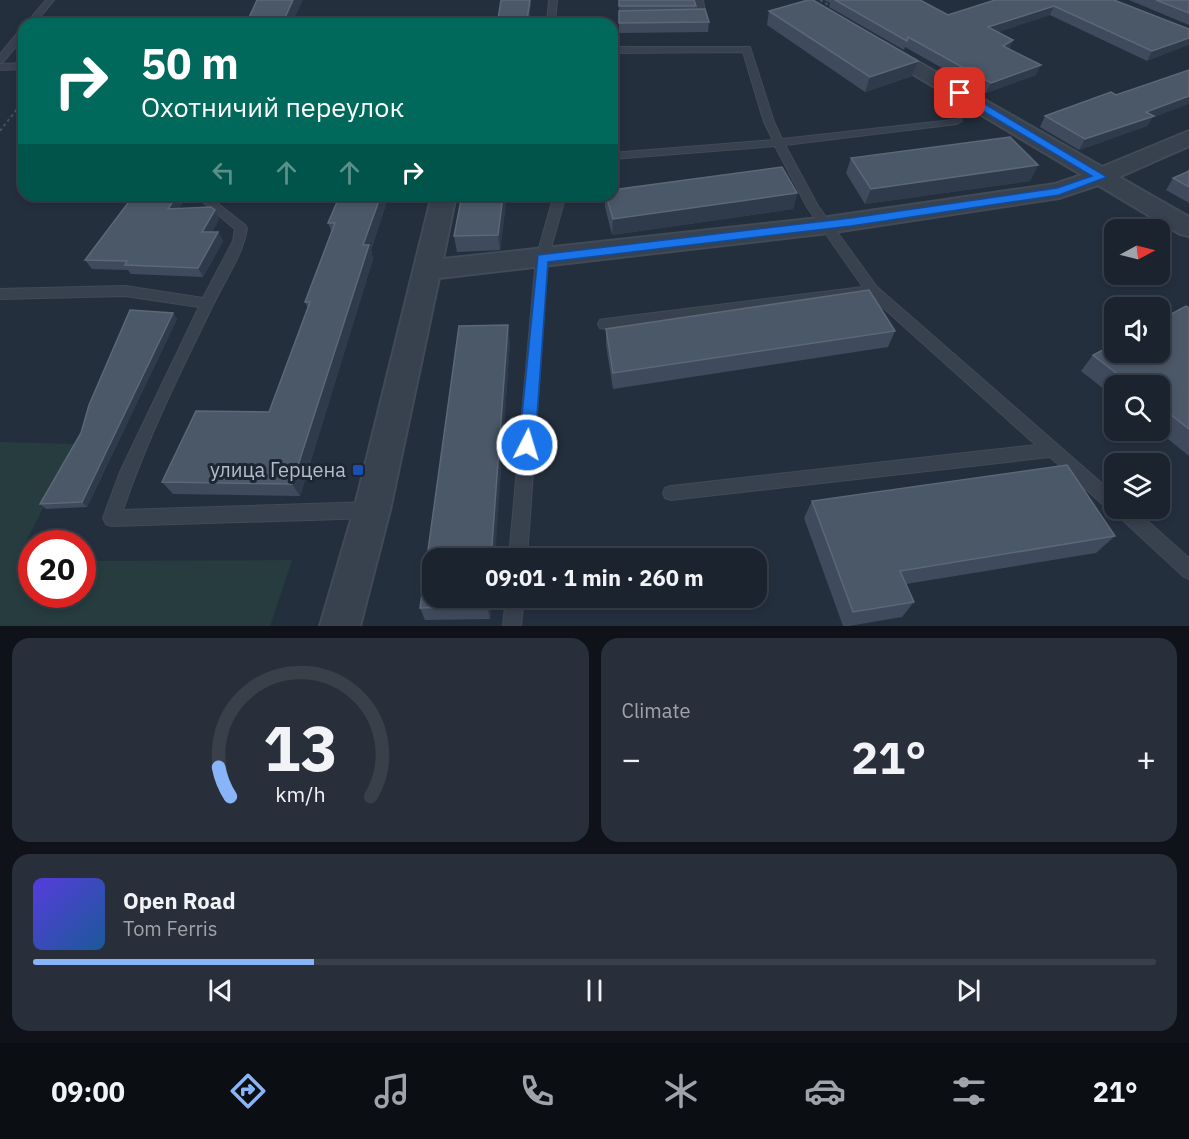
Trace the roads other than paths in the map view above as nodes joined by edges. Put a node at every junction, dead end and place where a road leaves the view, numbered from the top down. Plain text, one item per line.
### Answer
1 (50, 0) edge
2 (553, 0) edge
3 (699, 0) edge
4 (679, 15) edge
5 (35, 18) edge
6 (552, 18) edge
7 (18, 38) edge
8 (870, 40) edge
9 (618, 51) edge
10 (0, 60) edge
11 (18, 66) edge
12 (0, 67) edge
13 (957, 121) dead end
14 (1189, 138) edge
15 (779, 143) junction
16 (618, 156) edge
17 (1101, 177) junction
18 (207, 201) edge
19 (442, 201) edge
20 (558, 201) edge
21 (828, 225) junction
22 (1189, 228) edge
23 (542, 258) junction
24 (425, 270) junction
25 (872, 290) junction
26 (0, 294) edge
27 (207, 303) junction
28 (605, 324) dead end
29 (1053, 450) junction
30 (671, 494) dead end
31 (1104, 495) edge
32 (372, 510) junction
33 (1132, 519) edge
34 (519, 548) edge
35 (1189, 570) edge
36 (514, 608) edge
37 (340, 626) edge
38 (512, 626) edge

1 - 5 lane
2 - 6 lane
3 - 4 lane
7 - 10 lane
8 - 17 street
9 - 15 lane
11 - 12 lane
13 - 15 lane
14 - 17 street
15 - 16 lane
15 - 21 lane
17 - 21 street
17 - 22 street
18 - 27 lane
19 - 24 street
20 - 23 lane
21 - 23 street
21 - 25 lane
23 - 24 street
23 - 34 lane
24 - 32 street
25 - 28 lane
25 - 29 lane
26 - 27 lane
27 - 32 lane
29 - 30 lane
29 - 31 lane
32 - 37 street
33 - 35 lane
36 - 38 lane

